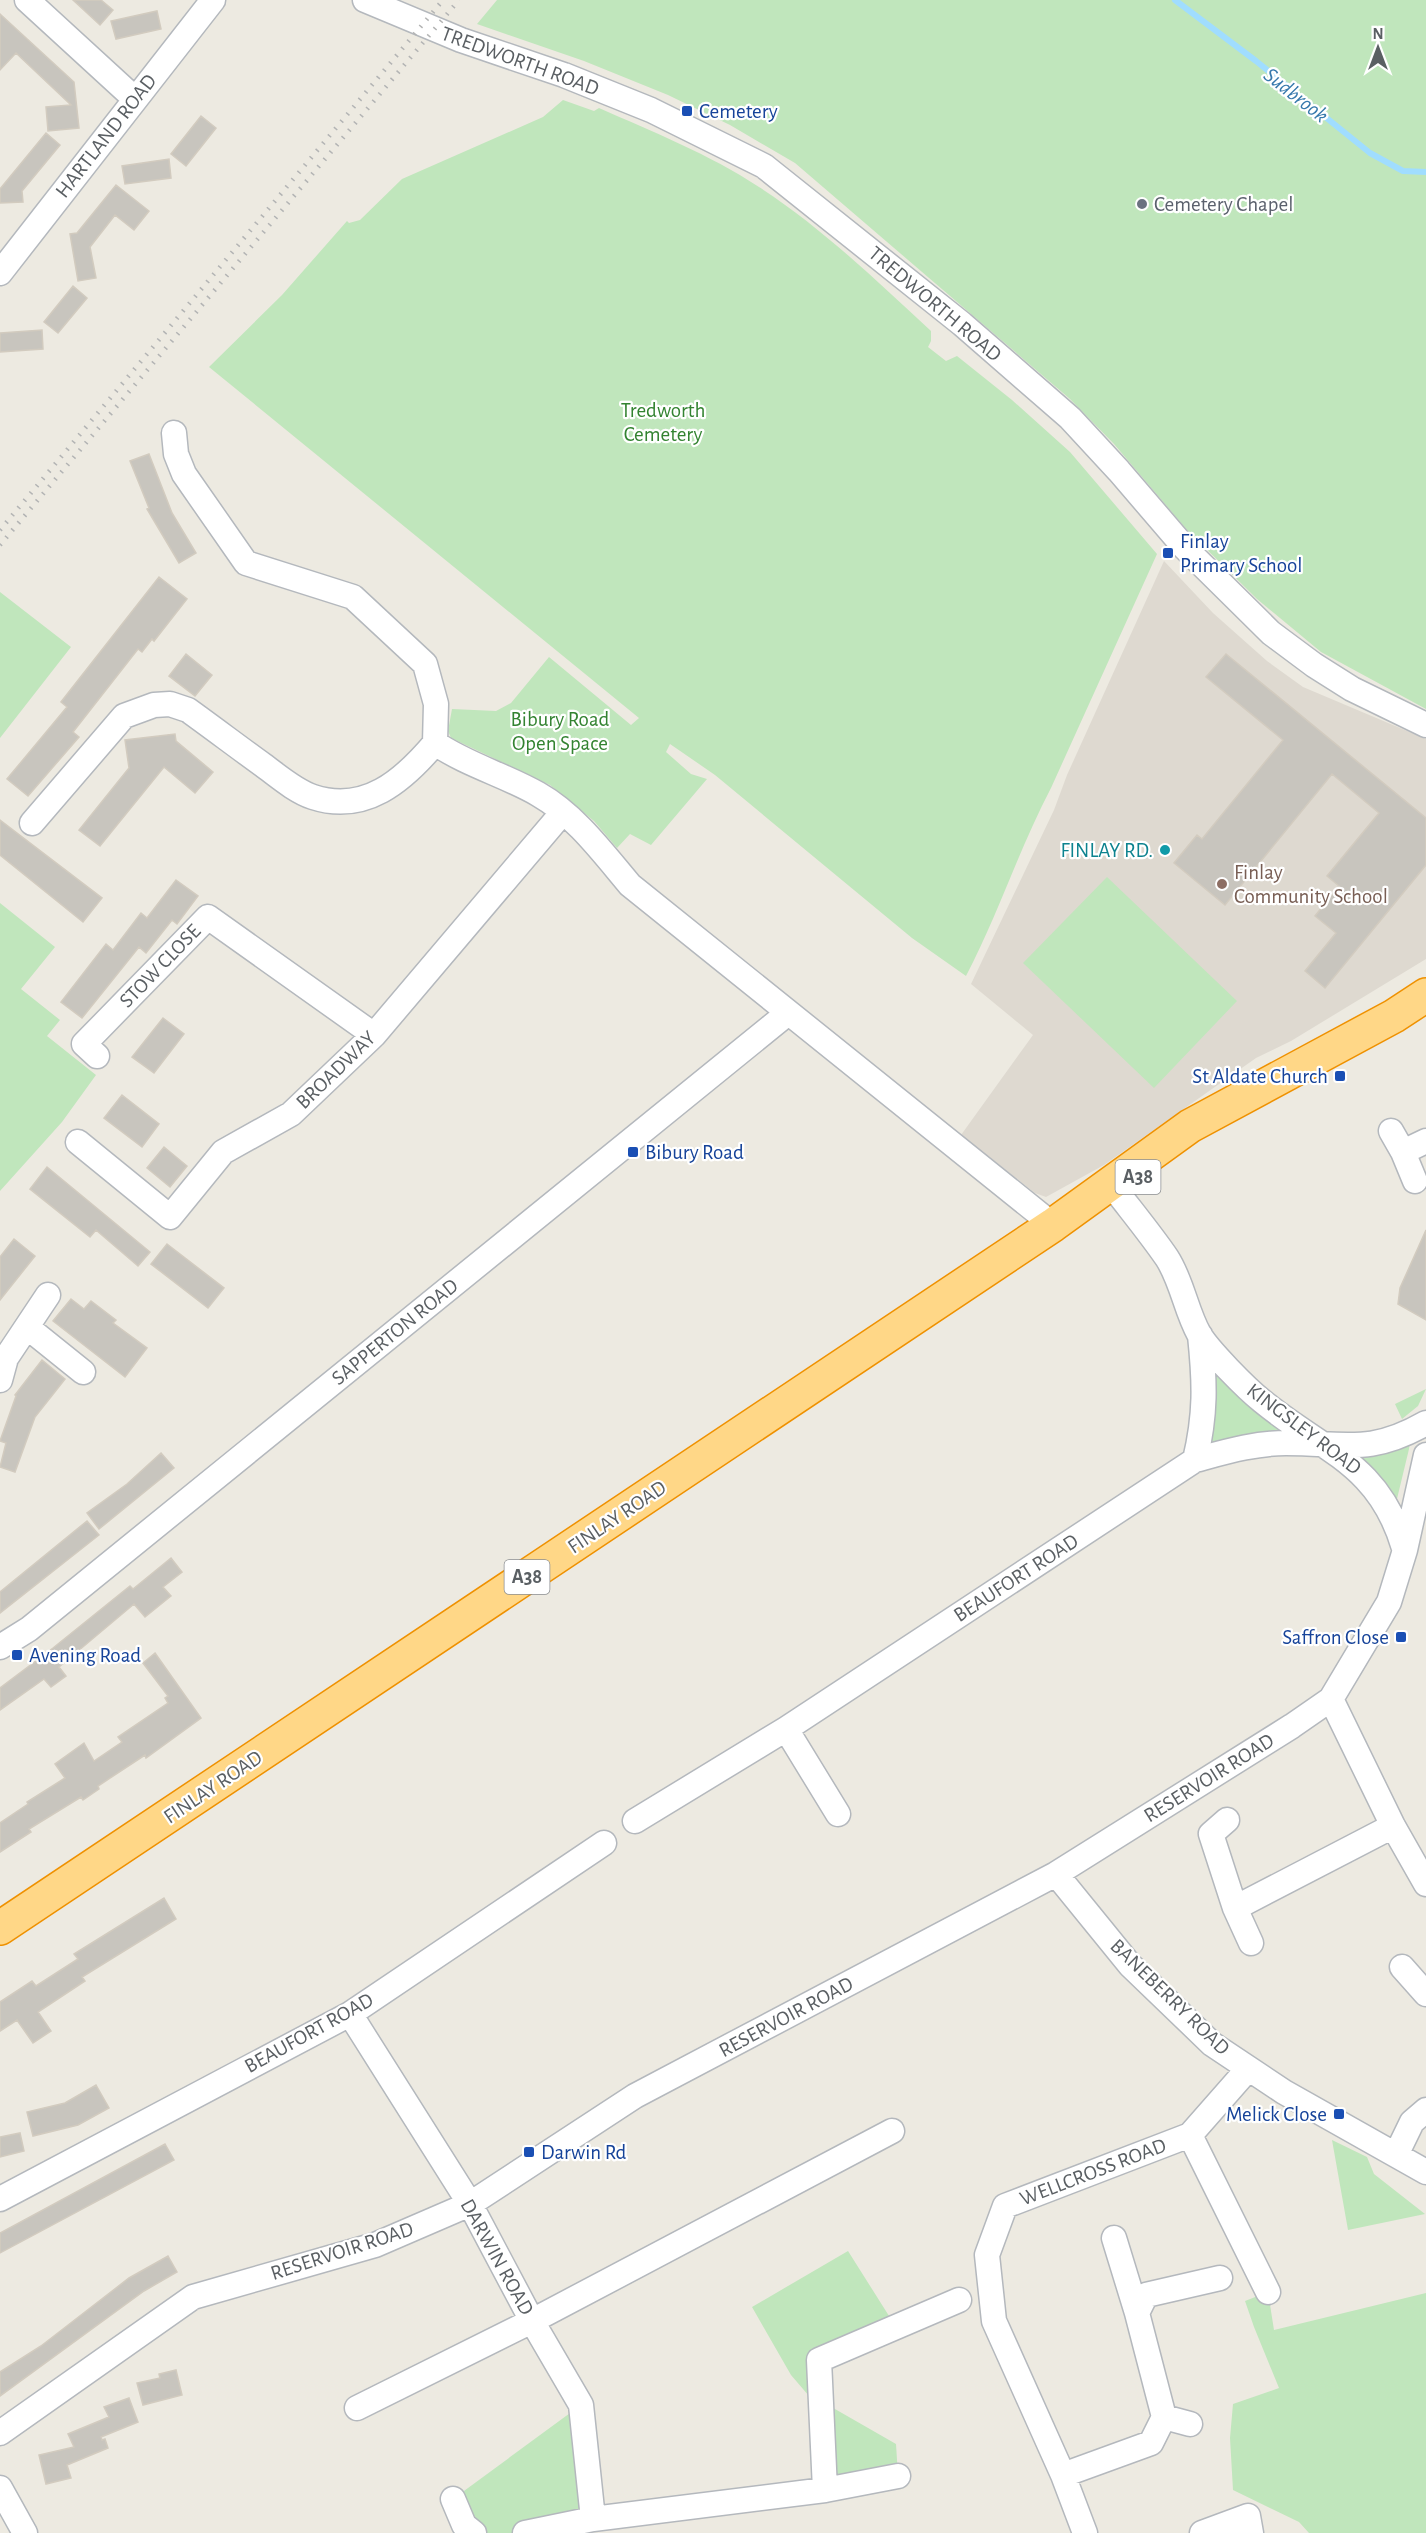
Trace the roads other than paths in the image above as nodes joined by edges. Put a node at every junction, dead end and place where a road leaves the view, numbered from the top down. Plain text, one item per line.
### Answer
1 (27, 0) edge
2 (213, 0) edge
3 (365, 0) edge
4 (135, 99) junction
5 (1, 269) edge
6 (174, 433) dead end
7 (1426, 725) edge
8 (435, 743) junction
9 (563, 812) junction
10 (32, 823) dead end
11 (1426, 995) edge
12 (788, 1013) junction
13 (374, 1035) junction
14 (97, 1056) dead end
15 (1212, 1116) junction
16 (1391, 1131) dead end
17 (1426, 1140) edge
18 (78, 1142) dead end
19 (1403, 1152) junction
20 (1415, 1181) dead end
21 (1117, 1192) junction
22 (1053, 1225) junction
23 (48, 1295) dead end
24 (27, 1327) junction
25 (1200, 1335) junction
26 (82, 1372) dead end
27 (0, 1380) edge
28 (1426, 1423) edge
29 (1326, 1445) junction
30 (1426, 1455) edge
31 (1195, 1460) junction
32 (1405, 1550) junction
33 (0, 1647) edge
34 (1331, 1699) junction
35 (786, 1729) junction
36 (838, 1814) dead end
37 (1227, 1820) dead end
38 (635, 1821) dead end
39 (1393, 1826) junction
40 (604, 1843) dead end
41 (1056, 1874) junction
42 (1426, 1884) edge
43 (1235, 1908) junction
44 (0, 1928) edge
45 (1251, 1943) dead end
46 (1402, 1967) dead end
47 (1426, 1994) edge
48 (350, 2014) junction
49 (1248, 2069) junction
50 (1426, 2110) edge
51 (892, 2131) dead end
52 (1190, 2135) junction
53 (1396, 2155) junction
54 (1426, 2172) edge
55 (0, 2199) edge
56 (470, 2204) junction
57 (1114, 2238) dead end
58 (1220, 2278) dead end
59 (1268, 2292) dead end
60 (959, 2300) dead end
61 (1137, 2313) junction
62 (532, 2321) junction
63 (357, 2408) dead end
64 (1164, 2417) junction
65 (1190, 2424) dead end
66 (0, 2433) edge
67 (1063, 2475) junction
68 (898, 2476) dead end
69 (0, 2488) edge
70 (825, 2490) junction
71 (453, 2499) dead end
72 (593, 2519) junction
73 (25, 2533) edge
74 (474, 2533) edge
75 (525, 2533) edge
76 (1085, 2533) edge
77 (1202, 2533) edge
78 (1251, 2533) edge

1 - 4 street
2 - 4 street, HARTLAND ROAD
3 - 7 street, TREDWORTH ROAD
4 - 5 street, HARTLAND ROAD
6 - 8 street
8 - 9 street
8 - 10 street
9 - 12 street
9 - 13 street, BROADWAY
11 - 15 highway, A38
12 - 22 street
12 - 33 street, SAPPERTON ROAD
13 - 14 street, STOW CLOSE
13 - 18 street, BROADWAY
15 - 21 highway, A38
15 - 22 highway, A38
16 - 19 street
17 - 19 street
19 - 20 street
21 - 22 highway, A38
21 - 25 street, KINGSLEY ROAD
22 - 44 highway, FINLAY ROAD / A38
23 - 24 street
24 - 26 street
24 - 27 street
25 - 29 street, KINGSLEY ROAD
25 - 31 street
28 - 29 street, BEAUFORT ROAD
29 - 31 street, BEAUFORT ROAD
29 - 32 street, KINGSLEY ROAD
30 - 32 street, RESERVOIR ROAD
31 - 35 street, BEAUFORT ROAD
32 - 34 street, RESERVOIR ROAD
34 - 39 street
34 - 41 street, RESERVOIR ROAD
35 - 36 street
35 - 38 street, BEAUFORT ROAD
37 - 43 street
39 - 42 street
39 - 43 street
40 - 48 street, BEAUFORT ROAD
41 - 49 street, BANEBERRY ROAD
41 - 56 street, RESERVOIR ROAD
43 - 45 street
46 - 47 street
48 - 55 street, BEAUFORT ROAD
48 - 56 street, DARWIN ROAD
49 - 52 street, WELLCROSS ROAD
49 - 53 street, BANEBERRY ROAD
50 - 53 street
51 - 62 street
52 - 59 street
52 - 67 street, WELLCROSS ROAD
53 - 54 street, BANEBERRY ROAD
56 - 62 street, DARWIN ROAD
56 - 66 street, RESERVOIR ROAD
57 - 61 street
58 - 61 street
60 - 70 street
61 - 64 street
62 - 63 street
62 - 72 street, DARWIN ROAD
64 - 65 street
64 - 67 street
67 - 76 street, WELLCROSS ROAD
68 - 70 street
69 - 73 street
70 - 72 street
71 - 74 street
72 - 75 street
77 - 78 street

